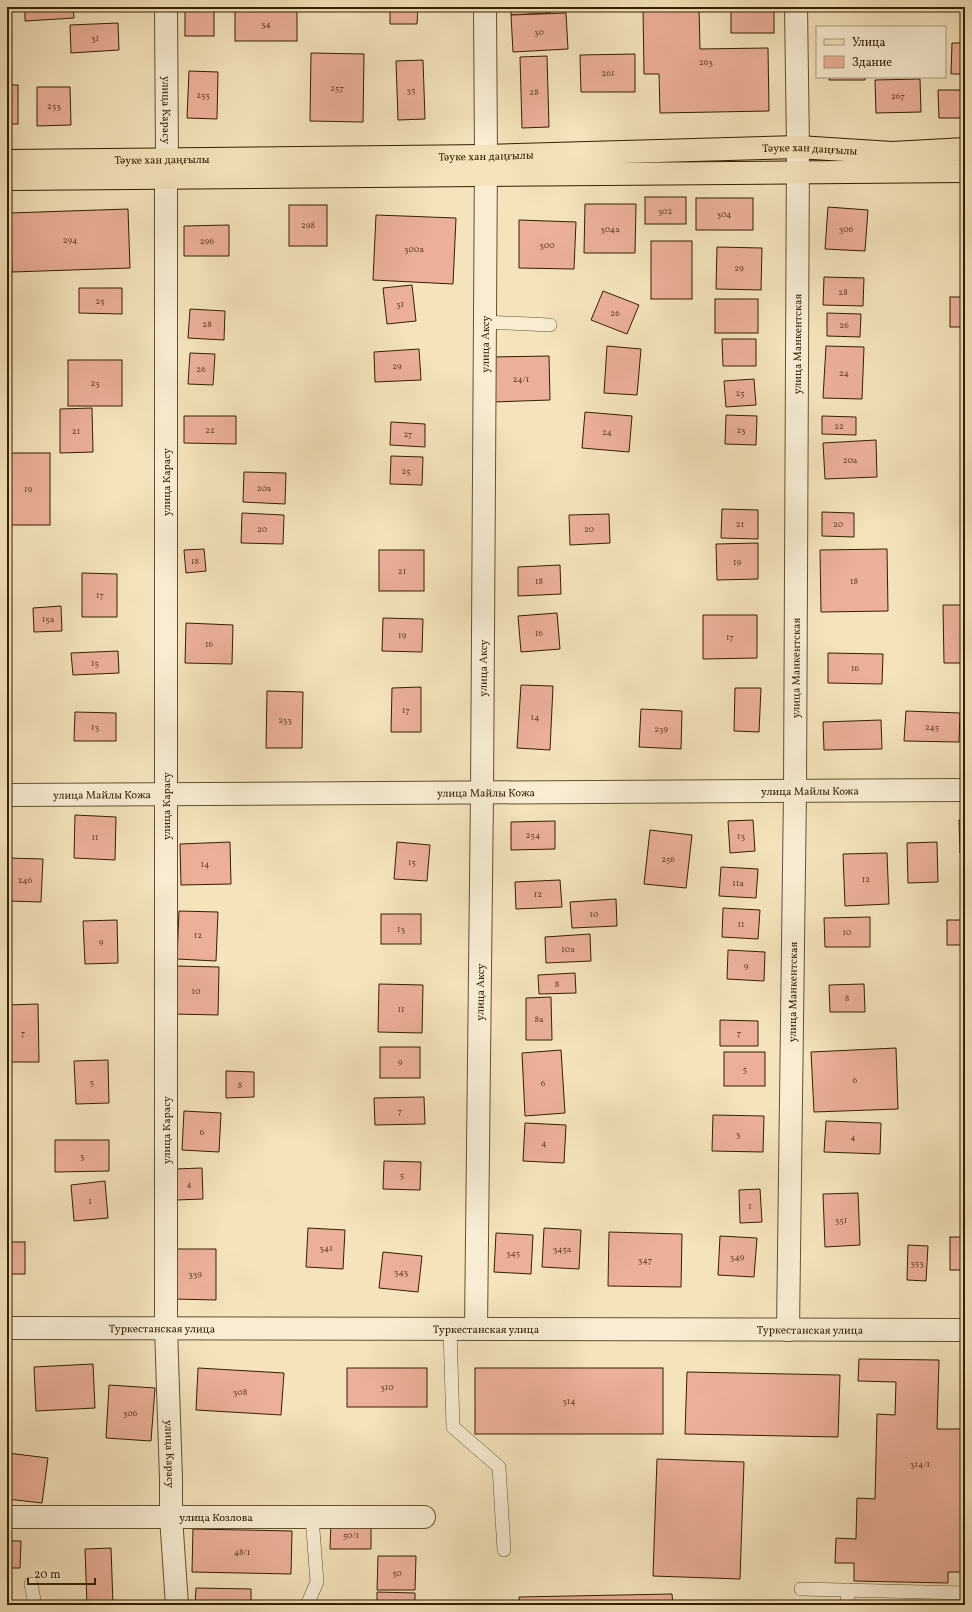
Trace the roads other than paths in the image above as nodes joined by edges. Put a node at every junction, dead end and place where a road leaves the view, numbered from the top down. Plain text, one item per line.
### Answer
1 (166, 7) edge
2 (485, 7) edge
3 (796, 7) edge
4 (798, 147) junction
5 (965, 149) edge
6 (7, 161) edge
7 (486, 165) junction
8 (167, 168) junction
9 (965, 171) edge
10 (798, 172) junction
11 (7, 179) edge
12 (485, 322) junction
13 (550, 325) dead end
14 (965, 790) edge
15 (795, 791) junction
16 (482, 792) junction
17 (166, 794) junction
18 (7, 795) edge
19 (7, 1328) edge
20 (166, 1328) junction
21 (450, 1329) junction
22 (476, 1329) junction
23 (788, 1330) junction
24 (965, 1330) edge
25 (7, 1517) edge
26 (171, 1517) junction
27 (312, 1517) junction
28 (424, 1517) dead end
29 (504, 1550) dead end
30 (31, 1584) dead end
31 (801, 1589) dead end
32 (848, 1590) junction
33 (965, 1593) edge
34 (35, 1605) edge
35 (177, 1605) edge
36 (307, 1605) edge
37 (847, 1605) edge

1 - 8 street, улица Карасу
2 - 7 street, улица Аксу
3 - 4 street, улица Манкентская
4 - 5 main road, Тәуке хан даңғылы
4 - 7 main road, Тәуке хан даңғылы
4 - 10 street, улица Манкентская
6 - 8 main road, Тәуке хан даңғылы
7 - 8 main road, Тәуке хан даңғылы
7 - 10 main road, Тәуке хан даңғылы
7 - 12 street, улица Аксу
8 - 11 main road, Тәуке хан даңғылы
8 - 17 street, улица Карасу
9 - 10 main road, Тәуке хан даңғылы
10 - 15 street, улица Манкентская
12 - 13 lane
12 - 16 street, улица Аксу
14 - 15 street, улица Майлы Кожа
15 - 16 street, улица Майлы Кожа
15 - 23 street, улица Манкентская
16 - 17 street, улица Майлы Кожа
16 - 22 street, улица Аксу
17 - 18 street, улица Майлы Кожа
17 - 20 street, улица Карасу
19 - 20 street, Туркестанская улица
20 - 21 street, Туркестанская улица
20 - 26 street, улица Карасу
21 - 22 street, Туркестанская улица
21 - 29 lane
22 - 23 street, Туркестанская улица
23 - 24 street, Туркестанская улица
25 - 26 street, улица Козлова
26 - 27 street, улица Козлова
26 - 35 street, улица Карасу
27 - 28 street, улица Козлова
27 - 36 lane
30 - 34 lane
31 - 32 lane
32 - 33 lane
32 - 37 lane

